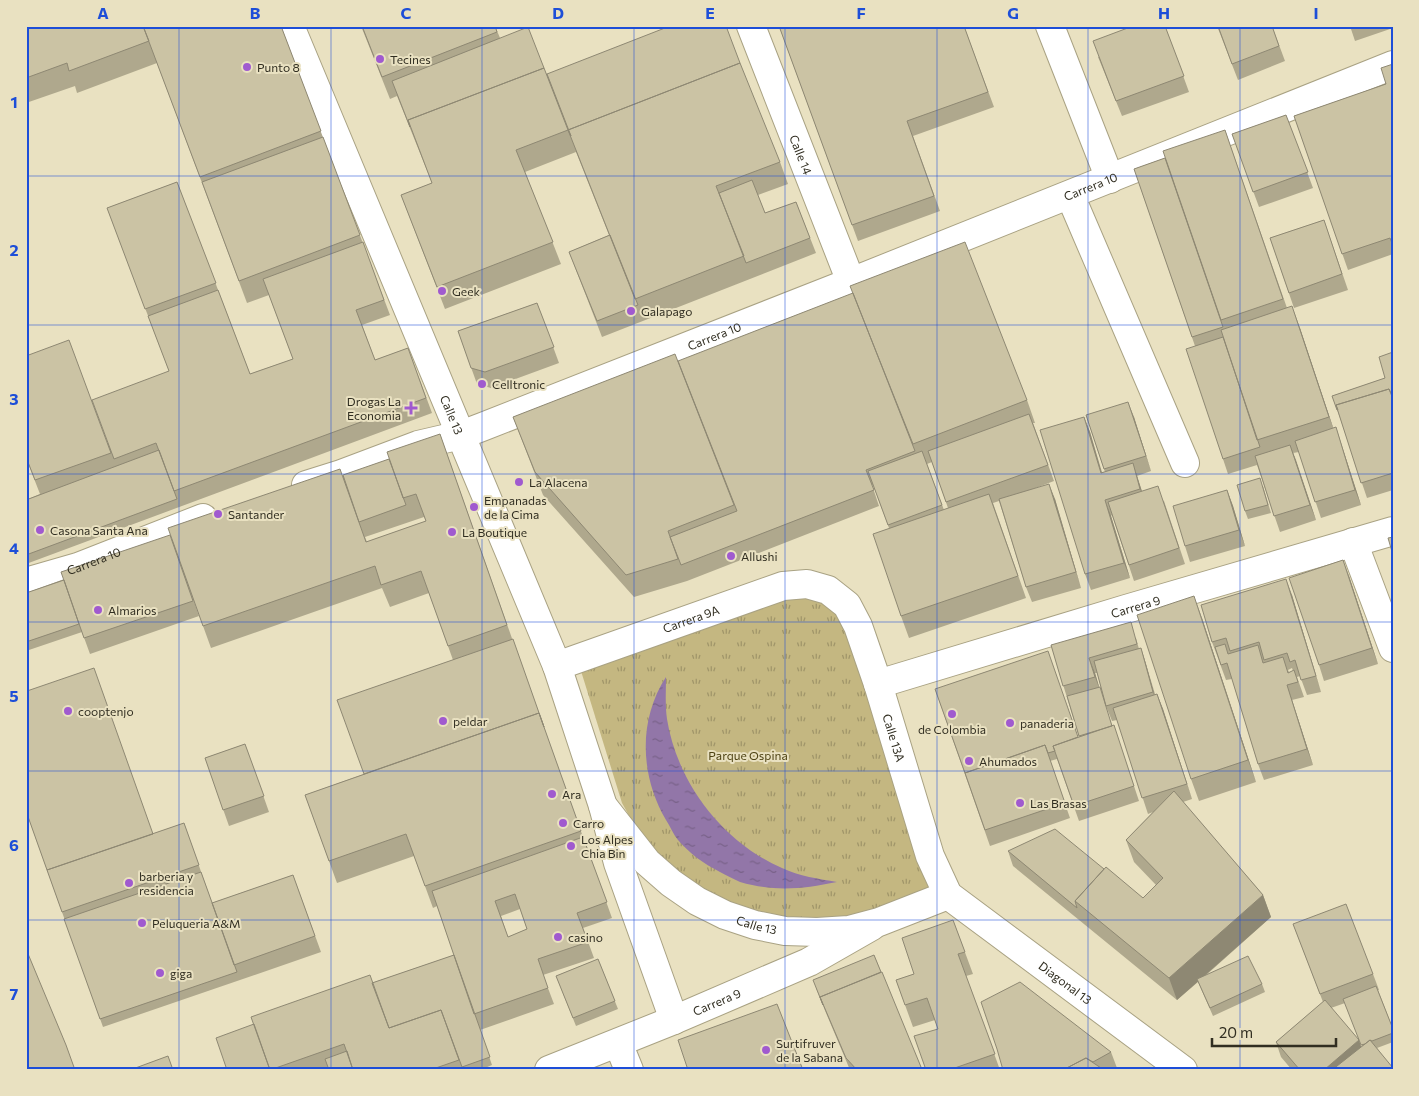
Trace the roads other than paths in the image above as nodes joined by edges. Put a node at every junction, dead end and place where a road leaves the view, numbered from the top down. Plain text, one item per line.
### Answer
1 (290, 26) edge
2 (751, 26) edge
3 (1050, 26) edge
4 (1393, 65) edge
5 (1110, 179) junction
6 (1070, 194) junction
7 (851, 282) junction
8 (461, 435) junction
9 (1185, 463) dead end
10 (286, 491) edge
11 (223, 511) edge
12 (1393, 531) edge
13 (1353, 542) junction
14 (26, 582) edge
15 (828, 590) joint
16 (1393, 648) edge
17 (557, 666) junction
18 (878, 684) junction
19 (603, 806) junction
20 (948, 894) junction
21 (879, 922) junction
22 (674, 1020) junction
23 (618, 1042) junction
24 (549, 1070) edge
25 (629, 1070) edge
26 (1183, 1070) edge

1 - 8 street, Calle 13
2 - 7 street, Calle 14
3 - 5 street
4 - 5 street, Carrera 10
5 - 6 street, Carrera 10
6 - 7 street, Carrera 10
6 - 9 street
7 - 8 street, Carrera 10
8 - 10 street, Carrera 10
8 - 17 street, Calle 13
11 - 14 street, Carrera 10
12 - 13 street, Carrera 9
13 - 16 street
13 - 18 street, Carrera 9
15 - 17 street, Carrera 9A
15 - 18 street, Calle 13A
17 - 19 street, Calle 13
18 - 20 street, Calle 13A
19 - 21 street, Calle 13
19 - 22 street, Calle 13
20 - 21 street, Calle 13
20 - 26 street, Diagonal 13
21 - 22 street, Carrera 9
22 - 23 street, Carrera 9
23 - 24 street, Carrera 9
23 - 25 street

